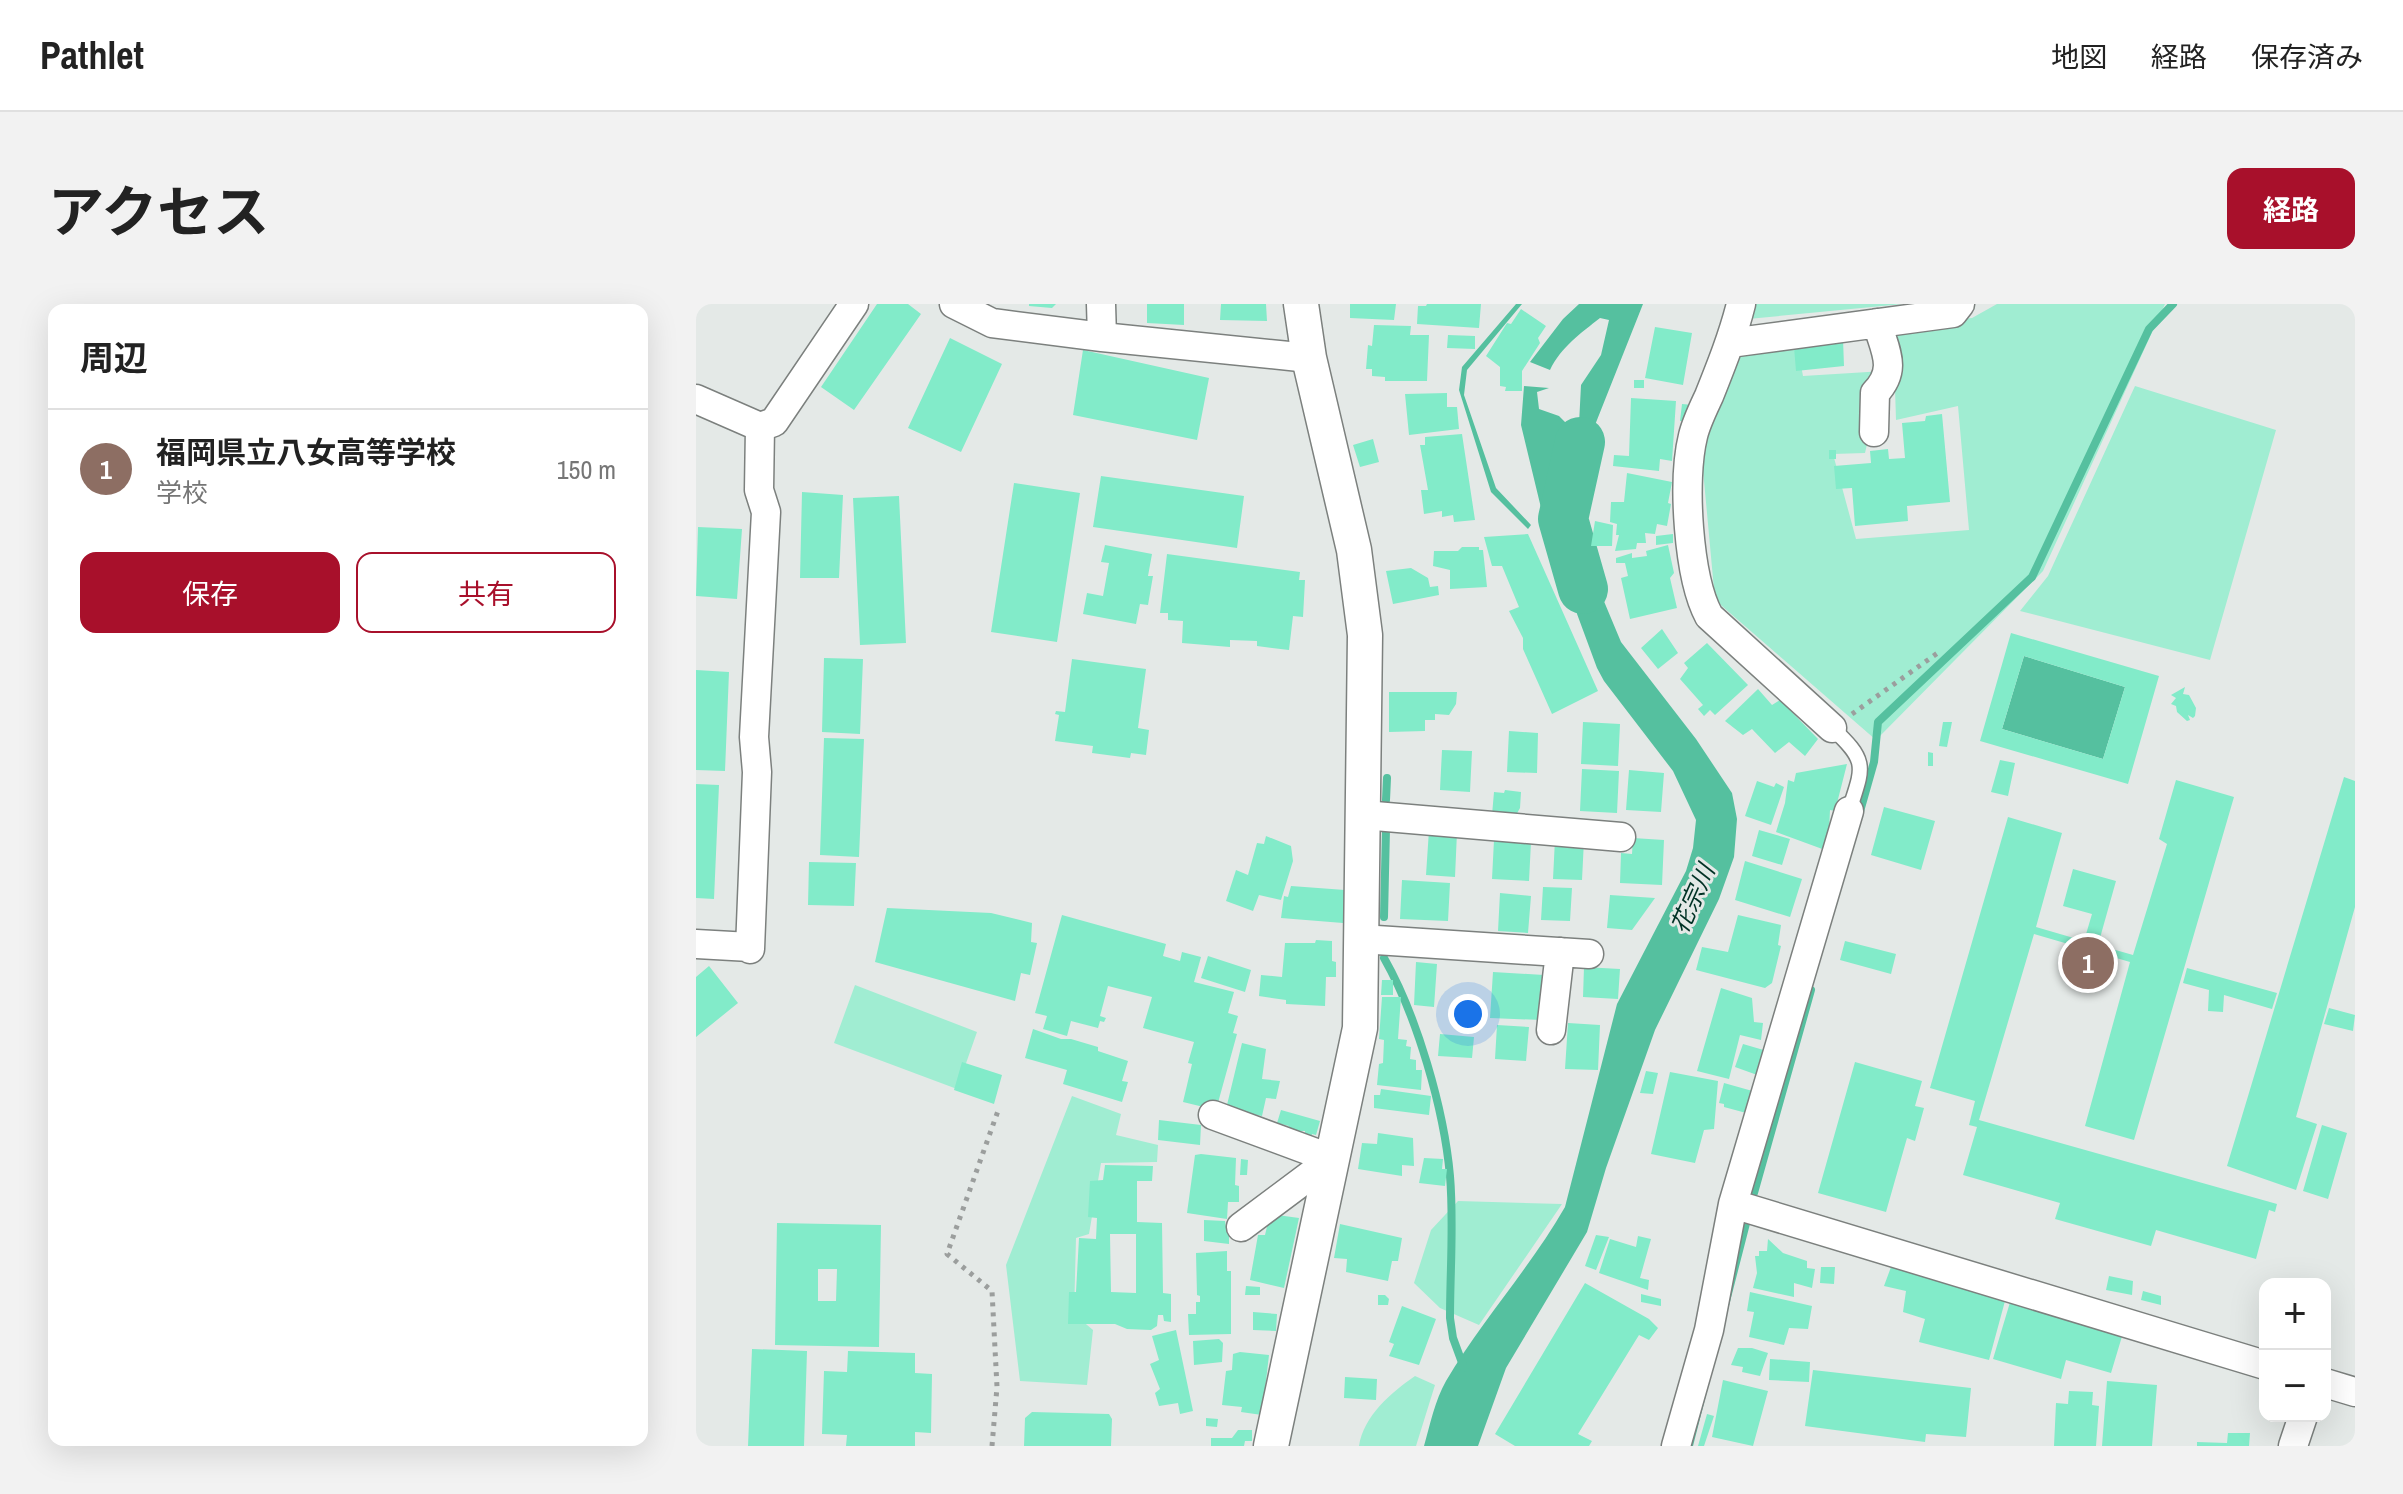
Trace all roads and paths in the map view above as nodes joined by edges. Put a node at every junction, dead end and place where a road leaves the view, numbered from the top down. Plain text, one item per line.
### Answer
1 (854, 304) edge
2 (954, 304) edge
3 (1101, 304) edge
4 (1301, 304) edge
5 (1741, 304) edge
6 (1960, 304) edge
7 (1877, 323) junction
8 (1102, 337) junction
9 (1730, 343) junction
10 (1309, 358) junction
11 (697, 408) edge
12 (760, 427) junction
13 (1874, 432) dead end
14 (1939, 652) dead end
15 (1832, 728) junction
16 (1849, 811) joint
17 (1363, 815) junction
18 (1621, 837) dead end
19 (1361, 939) junction
20 (696, 944) edge
21 (1560, 952) junction
22 (1589, 954) dead end
23 (1551, 1030) dead end
24 (999, 1108) dead end
25 (1213, 1115) dead end
26 (1332, 1159) junction
27 (1733, 1204) junction
28 (1241, 1227) dead end
29 (2259, 1363) edge
30 (2331, 1385) edge
31 (2355, 1392) edge
32 (2301, 1422) edge
33 (992, 1446) edge
34 (1271, 1446) edge
35 (1676, 1446) edge
36 (2293, 1446) edge

1 - 12 street
2 - 8 street
3 - 8 street
4 - 10 street
5 - 9 street
6 - 7 street
7 - 9 street
7 - 13 street
8 - 10 street
9 - 15 street
10 - 17 street
11 - 12 street
12 - 20 street
14 - 15 path
15 - 16 lane
16 - 27 street
17 - 18 street
17 - 19 street
19 - 21 street
19 - 26 street
21 - 22 street
21 - 23 street
24 - 33 path
25 - 26 street
26 - 28 street
26 - 34 street
27 - 29 street
27 - 35 street
30 - 31 street
32 - 36 street

